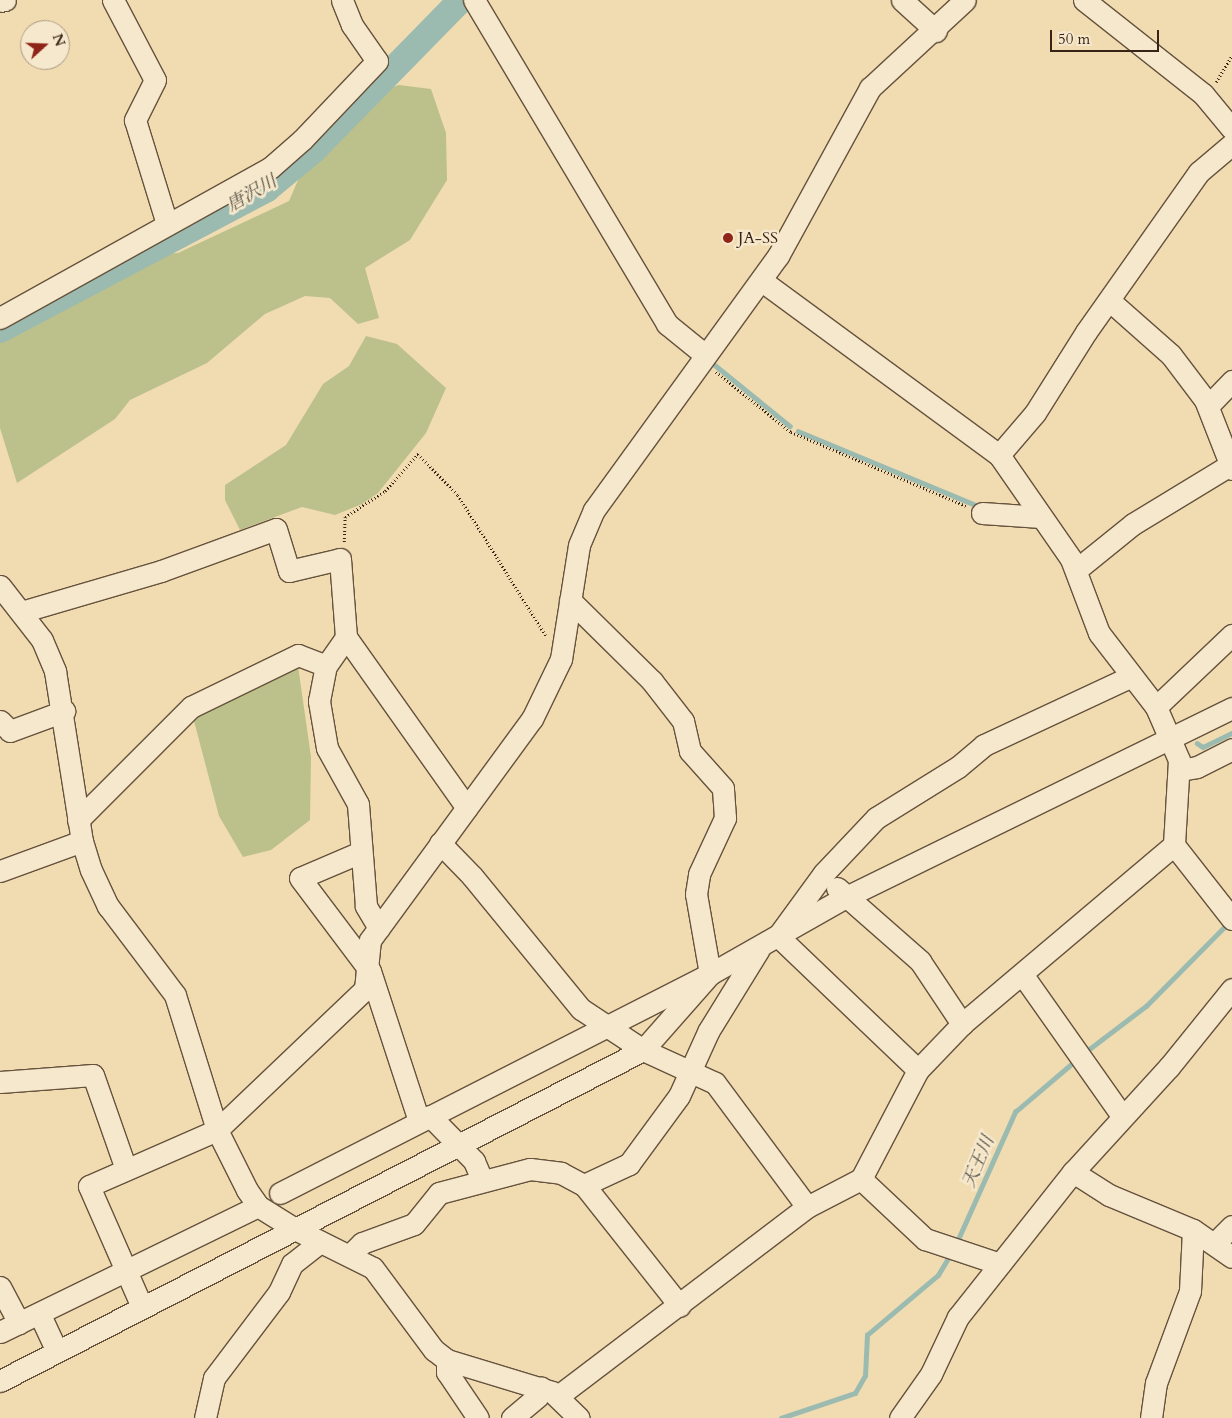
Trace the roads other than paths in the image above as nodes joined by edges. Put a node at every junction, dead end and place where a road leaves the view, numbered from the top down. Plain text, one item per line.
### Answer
1 (5, 0) edge
2 (112, 0) edge
3 (342, 0) edge
4 (902, 0) edge
5 (966, 0) edge
6 (1084, 0) edge
7 (0, 1) edge
8 (474, 1) edge
9 (936, 31) junction
10 (1232, 129) edge
11 (1232, 144) edge
12 (167, 224) junction
13 (762, 280) junction
14 (1110, 301) junction
15 (0, 318) edge
16 (706, 360) junction
17 (1232, 380) edge
18 (1208, 406) junction
19 (999, 455) junction
20 (1231, 467) edge
21 (982, 513) road end
22 (1040, 518) junction
23 (1076, 570) junction
24 (0, 586) edge
25 (570, 600) junction
26 (21, 612) junction
27 (346, 636) junction
28 (1232, 636) edge
29 (326, 666) junction
30 (1130, 678) junction
31 (1156, 707) junction
32 (1232, 708) edge
33 (64, 711) junction
34 (0, 721) edge
35 (1170, 740) junction
36 (1232, 749) edge
37 (1180, 770) junction
38 (467, 808) junction
39 (78, 820) junction
40 (82, 841) junction
41 (440, 843) junction
42 (1174, 845) junction
43 (361, 852) junction
44 (0, 871) edge
45 (824, 873) junction
46 (844, 898) junction
47 (1232, 919) edge
48 (379, 928) junction
49 (778, 936) junction
50 (759, 948) junction
51 (370, 971) junction
52 (710, 974) junction
53 (1022, 974) junction
54 (1232, 989) edge
55 (962, 1024) junction
56 (608, 1026) junction
57 (643, 1050) junction
58 (692, 1069) junction
59 (918, 1070) junction
60 (0, 1082) edge
61 (1122, 1116) junction
62 (425, 1118) junction
63 (217, 1130) junction
64 (457, 1144) junction
65 (126, 1169) junction
66 (1073, 1172) junction
67 (862, 1179) junction
68 (482, 1180) junction
69 (584, 1185) junction
70 (280, 1193) dead end
71 (258, 1206) junction
72 (807, 1206) junction
73 (1232, 1226) edge
74 (294, 1229) junction
75 (1193, 1230) junction
76 (320, 1242) junction
77 (1215, 1244) junction
78 (350, 1255) junction
79 (1232, 1257) edge
80 (1000, 1264) junction
81 (125, 1273) junction
82 (0, 1287) edge
83 (680, 1306) junction
84 (142, 1307) junction
85 (40, 1315) junction
86 (20, 1323) junction
87 (0, 1332) edge
88 (56, 1350) junction
89 (447, 1360) junction
90 (0, 1381) edge
91 (550, 1392) junction
92 (204, 1418) edge
93 (478, 1418) edge
94 (512, 1418) edge
95 (579, 1418) edge
96 (900, 1418) edge
97 (1151, 1418) edge

1 - 7 street
2 - 12 street
3 - 12 street
4 - 9 street
5 - 9 street
6 - 10 street
8 - 16 street
9 - 13 street
11 - 14 street
12 - 15 street
13 - 16 street
13 - 19 street
14 - 18 street
14 - 19 street
16 - 25 street
17 - 18 street
18 - 20 street
19 - 22 street
20 - 23 street
21 - 22 street
22 - 23 street
23 - 30 street
24 - 26 street
25 - 38 street
25 - 52 street
26 - 27 street
26 - 33 street
27 - 29 street
27 - 38 street
28 - 31 street
29 - 39 street
29 - 43 street
30 - 31 street
30 - 45 street
31 - 35 street
32 - 35 street
33 - 34 street
33 - 39 street
35 - 37 street
35 - 46 street
36 - 37 street
37 - 42 street
38 - 41 street
39 - 40 street
40 - 44 street
40 - 63 street
41 - 48 street
41 - 56 street
42 - 47 street
42 - 53 street
43 - 48 street
43 - 51 street
45 - 46 street
45 - 49 street
46 - 49 street
46 - 55 street
48 - 51 street
49 - 50 street
49 - 59 street
50 - 52 street
50 - 58 street
51 - 62 street
51 - 63 street
52 - 56 street
52 - 57 street
53 - 55 street
53 - 61 street
54 - 61 street
55 - 59 street
56 - 57 street
56 - 62 street
57 - 58 street
57 - 64 street
58 - 69 street
58 - 72 street
59 - 67 street
60 - 65 street
61 - 66 street
62 - 64 street
62 - 70 street
63 - 65 street
63 - 71 street
64 - 68 street
64 - 74 street
65 - 81 street
66 - 75 street
66 - 80 street
67 - 72 street
67 - 80 street
68 - 69 street
68 - 78 street
69 - 83 street
71 - 74 street
71 - 81 street
72 - 83 street
73 - 77 street
74 - 76 street
74 - 84 street
75 - 77 street
75 - 97 street
76 - 78 street
76 - 92 street
77 - 79 street
78 - 89 street
80 - 96 street
81 - 84 street
81 - 85 street
82 - 86 street
83 - 91 street
84 - 88 street
85 - 86 street
85 - 88 street
86 - 87 street
88 - 90 street
89 - 91 street
89 - 93 street
91 - 94 street
91 - 95 street

